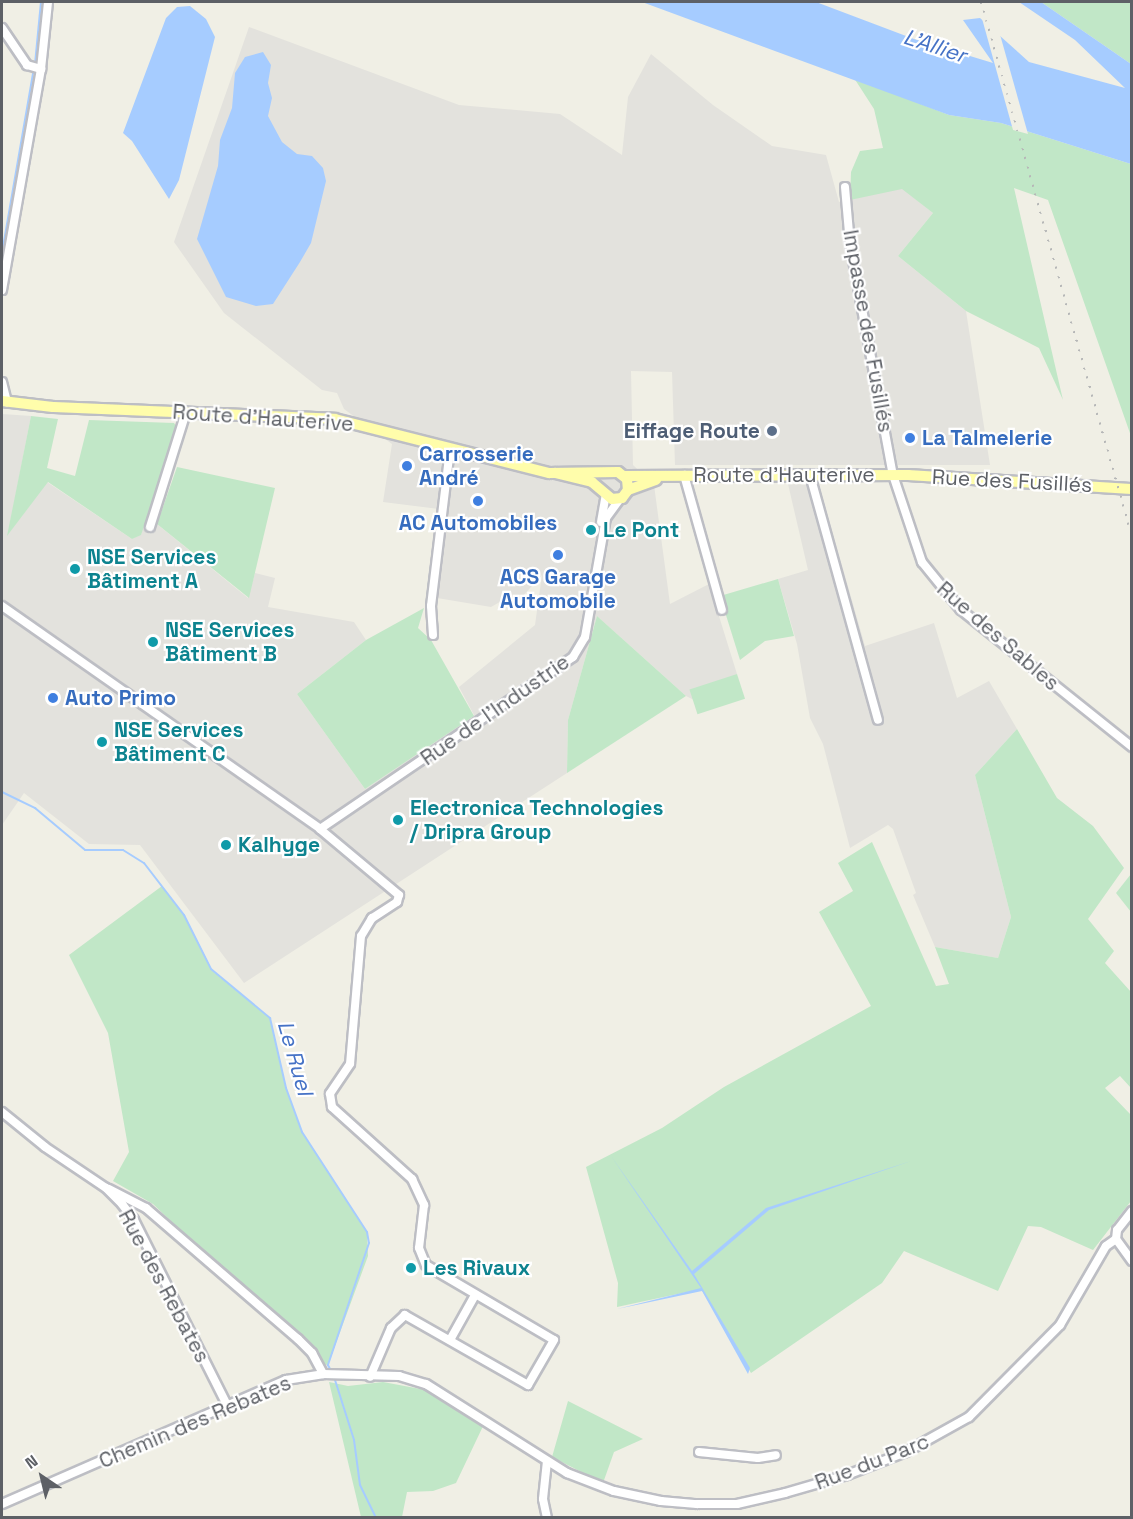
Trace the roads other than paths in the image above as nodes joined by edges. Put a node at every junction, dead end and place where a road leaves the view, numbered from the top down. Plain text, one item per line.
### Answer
1 (48, 2) edge
2 (2, 27) edge
3 (41, 69) junction
4 (845, 187) dead end
5 (2, 290) edge
6 (2, 382) edge
7 (4, 401) edge
8 (186, 412) junction
9 (450, 448) junction
10 (555, 473) junction
11 (610, 473) junction
12 (679, 475) junction
13 (810, 475) junction
14 (893, 475) junction
15 (908, 475) junction
16 (625, 476) junction
17 (1131, 489) edge
18 (628, 490) junction
19 (604, 493) junction
20 (902, 497) junction
21 (620, 499) junction
22 (150, 527) dead end
23 (600, 544) junction
24 (2, 606) edge
25 (722, 610) dead end
26 (433, 635) dead end
27 (878, 720) dead end
28 (1131, 747) edge
29 (320, 829) junction
30 (2, 1112) edge
31 (106, 1188) junction
32 (1131, 1211) edge
33 (1116, 1239) junction
34 (1131, 1261) edge
35 (476, 1295) junction
36 (450, 1340) junction
37 (323, 1374) junction
38 (370, 1377) junction
39 (228, 1407) junction
40 (699, 1452) dead end
41 (776, 1455) dead end
42 (547, 1461) junction
43 (2, 1504) edge
44 (546, 1518) edge

1 - 3 street
2 - 3 street
3 - 5 street
4 - 14 street, Impasse des Fusillés
6 - 7 street
7 - 8 main road, Route d'Hauterive
8 - 9 main road, Route d'Hauterive
8 - 22 street
9 - 10 main road, Route d'Hauterive
9 - 26 street
10 - 11 main road, Route d'Hauterive
10 - 19 main road, Route d'Hauterive
11 - 16 main road
11 - 19 main road
12 - 13 main road, Route d'Hauterive
12 - 16 main road, Route d'Hauterive
12 - 18 main road, Route d'Hauterive
12 - 25 street
13 - 14 main road, Route d'Hauterive
13 - 27 street
14 - 15 main road, Rue des Fusillés
14 - 20 street, Rue des Sables
15 - 17 main road, Rue des Fusillés
15 - 20 street
16 - 18 main road
18 - 21 main road
19 - 21 main road
19 - 23 street, Rue de l'Industrie
20 - 28 street, Rue des Sables
21 - 23 street, Rue de l'Industrie
23 - 29 street, Rue de l'Industrie
24 - 29 street
29 - 35 street
30 - 31 street, Rue des Rebates
31 - 37 street, Chemin des Rebates
31 - 39 street, Rue des Rebates
32 - 33 street
33 - 34 street
33 - 42 street, Rue du Parc
35 - 36 street
35 - 36 street
36 - 38 street
37 - 38 street, Chemin des Rebates
37 - 39 street, Chemin des Rebates
38 - 42 street, Chemin des Rebates
39 - 43 street, Chemin des Rebates
40 - 41 street
42 - 44 street

